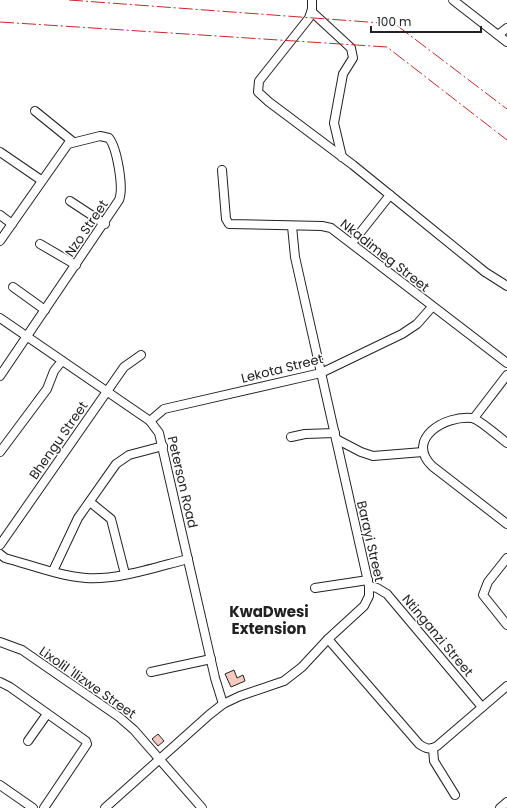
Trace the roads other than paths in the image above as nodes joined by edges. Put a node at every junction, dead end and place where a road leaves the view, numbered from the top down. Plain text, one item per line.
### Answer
1 (312, 0) edge
2 (456, 1) edge
3 (312, 12) junction
4 (507, 28) edge
5 (498, 35) junction
6 (507, 42) edge
7 (35, 111) dead end
8 (72, 142) junction
9 (0, 152) edge
10 (342, 157) junction
11 (222, 170) dead end
12 (41, 180) junction
13 (390, 195) junction
14 (70, 201) dead end
15 (0, 215) edge
16 (12, 224) junction
17 (105, 224) junction
18 (292, 226) junction
19 (0, 241) edge
20 (352, 243) junction
21 (40, 244) dead end
22 (76, 265) junction
23 (507, 286) edge
24 (13, 287) dead end
25 (432, 306) junction
26 (45, 310) junction
27 (0, 318) edge
28 (27, 336) junction
29 (141, 355) dead end
30 (62, 361) junction
31 (507, 363) edge
32 (321, 373) junction
33 (507, 374) edge
34 (0, 376) edge
35 (106, 392) junction
36 (474, 418) junction
37 (150, 421) junction
38 (335, 436) junction
39 (291, 437) dead end
40 (507, 443) edge
41 (163, 446) junction
42 (0, 452) edge
43 (423, 452) junction
44 (90, 502) junction
45 (507, 524) edge
46 (0, 545) edge
47 (0, 554) edge
48 (507, 558) edge
49 (188, 559) junction
50 (53, 571) junction
51 (125, 574) junction
52 (368, 583) junction
53 (315, 588) dead end
54 (507, 625) edge
55 (328, 639) junction
56 (0, 642) edge
57 (211, 659) junction
58 (151, 672) dead end
59 (2, 685) edge
60 (507, 686) edge
61 (223, 704) junction
62 (482, 707) junction
63 (47, 714) junction
64 (28, 741) dead end
65 (433, 748) junction
66 (159, 759) junction
67 (1, 787) edge
68 (455, 795) dead end
69 (507, 802) edge
70 (33, 808) edge
71 (44, 808) edge
72 (105, 808) edge
73 (202, 808) edge
74 (500, 808) edge

1 - 3 street
2 - 5 street
3 - 10 street
3 - 10 street
4 - 5 street
5 - 6 street
7 - 8 street
8 - 12 street
8 - 17 street, Nzo Street
9 - 12 street
10 - 13 street
11 - 18 street, Nkadimeg Street
12 - 16 street
13 - 20 street
13 - 23 street
14 - 17 street
15 - 16 street
16 - 19 street
17 - 22 street, Nzo Street
18 - 20 street, Nkadimeg Street
18 - 32 street, Barayi Street
20 - 25 street, Nkadimeg Street
21 - 22 street
22 - 26 street, Nzo Street
24 - 26 street
25 - 31 street, Nkadimeg Street
25 - 32 street, Lekota Street
26 - 28 street, Nzo Street
27 - 28 street, Peterson Road
28 - 30 street, Peterson Road
28 - 34 street, Nzo Street
29 - 35 street, Bhengu Street
30 - 35 street, Peterson Road
30 - 42 street
32 - 37 street, Lekota Street
32 - 38 street, Barayi Street
33 - 36 street
35 - 37 street, Peterson Road
35 - 46 street, Bhengu Street
36 - 40 street
36 - 43 street
37 - 41 street, Peterson Road
38 - 39 street
38 - 43 street
38 - 52 street, Barayi Street
41 - 44 street
41 - 49 street, Peterson Road
43 - 45 street
44 - 50 street
44 - 51 street
47 - 50 street
48 - 54 street
49 - 51 street
49 - 57 street, Peterson Road
50 - 51 street
52 - 53 street
52 - 55 street, Barayi Street
52 - 62 street, Ntinganzi Street
55 - 61 street, Barayi Street
55 - 65 street
56 - 66 street, Lixolil 'Ilizwe Street
57 - 58 street
57 - 61 street, Peterson Road
59 - 63 street
60 - 62 street
61 - 66 street, Barayi Street
62 - 65 street
63 - 64 street
63 - 71 street
65 - 68 street
66 - 72 street, Barayi Street
66 - 73 street, Lixolil 'Ilizwe Street
67 - 70 street
69 - 74 street

